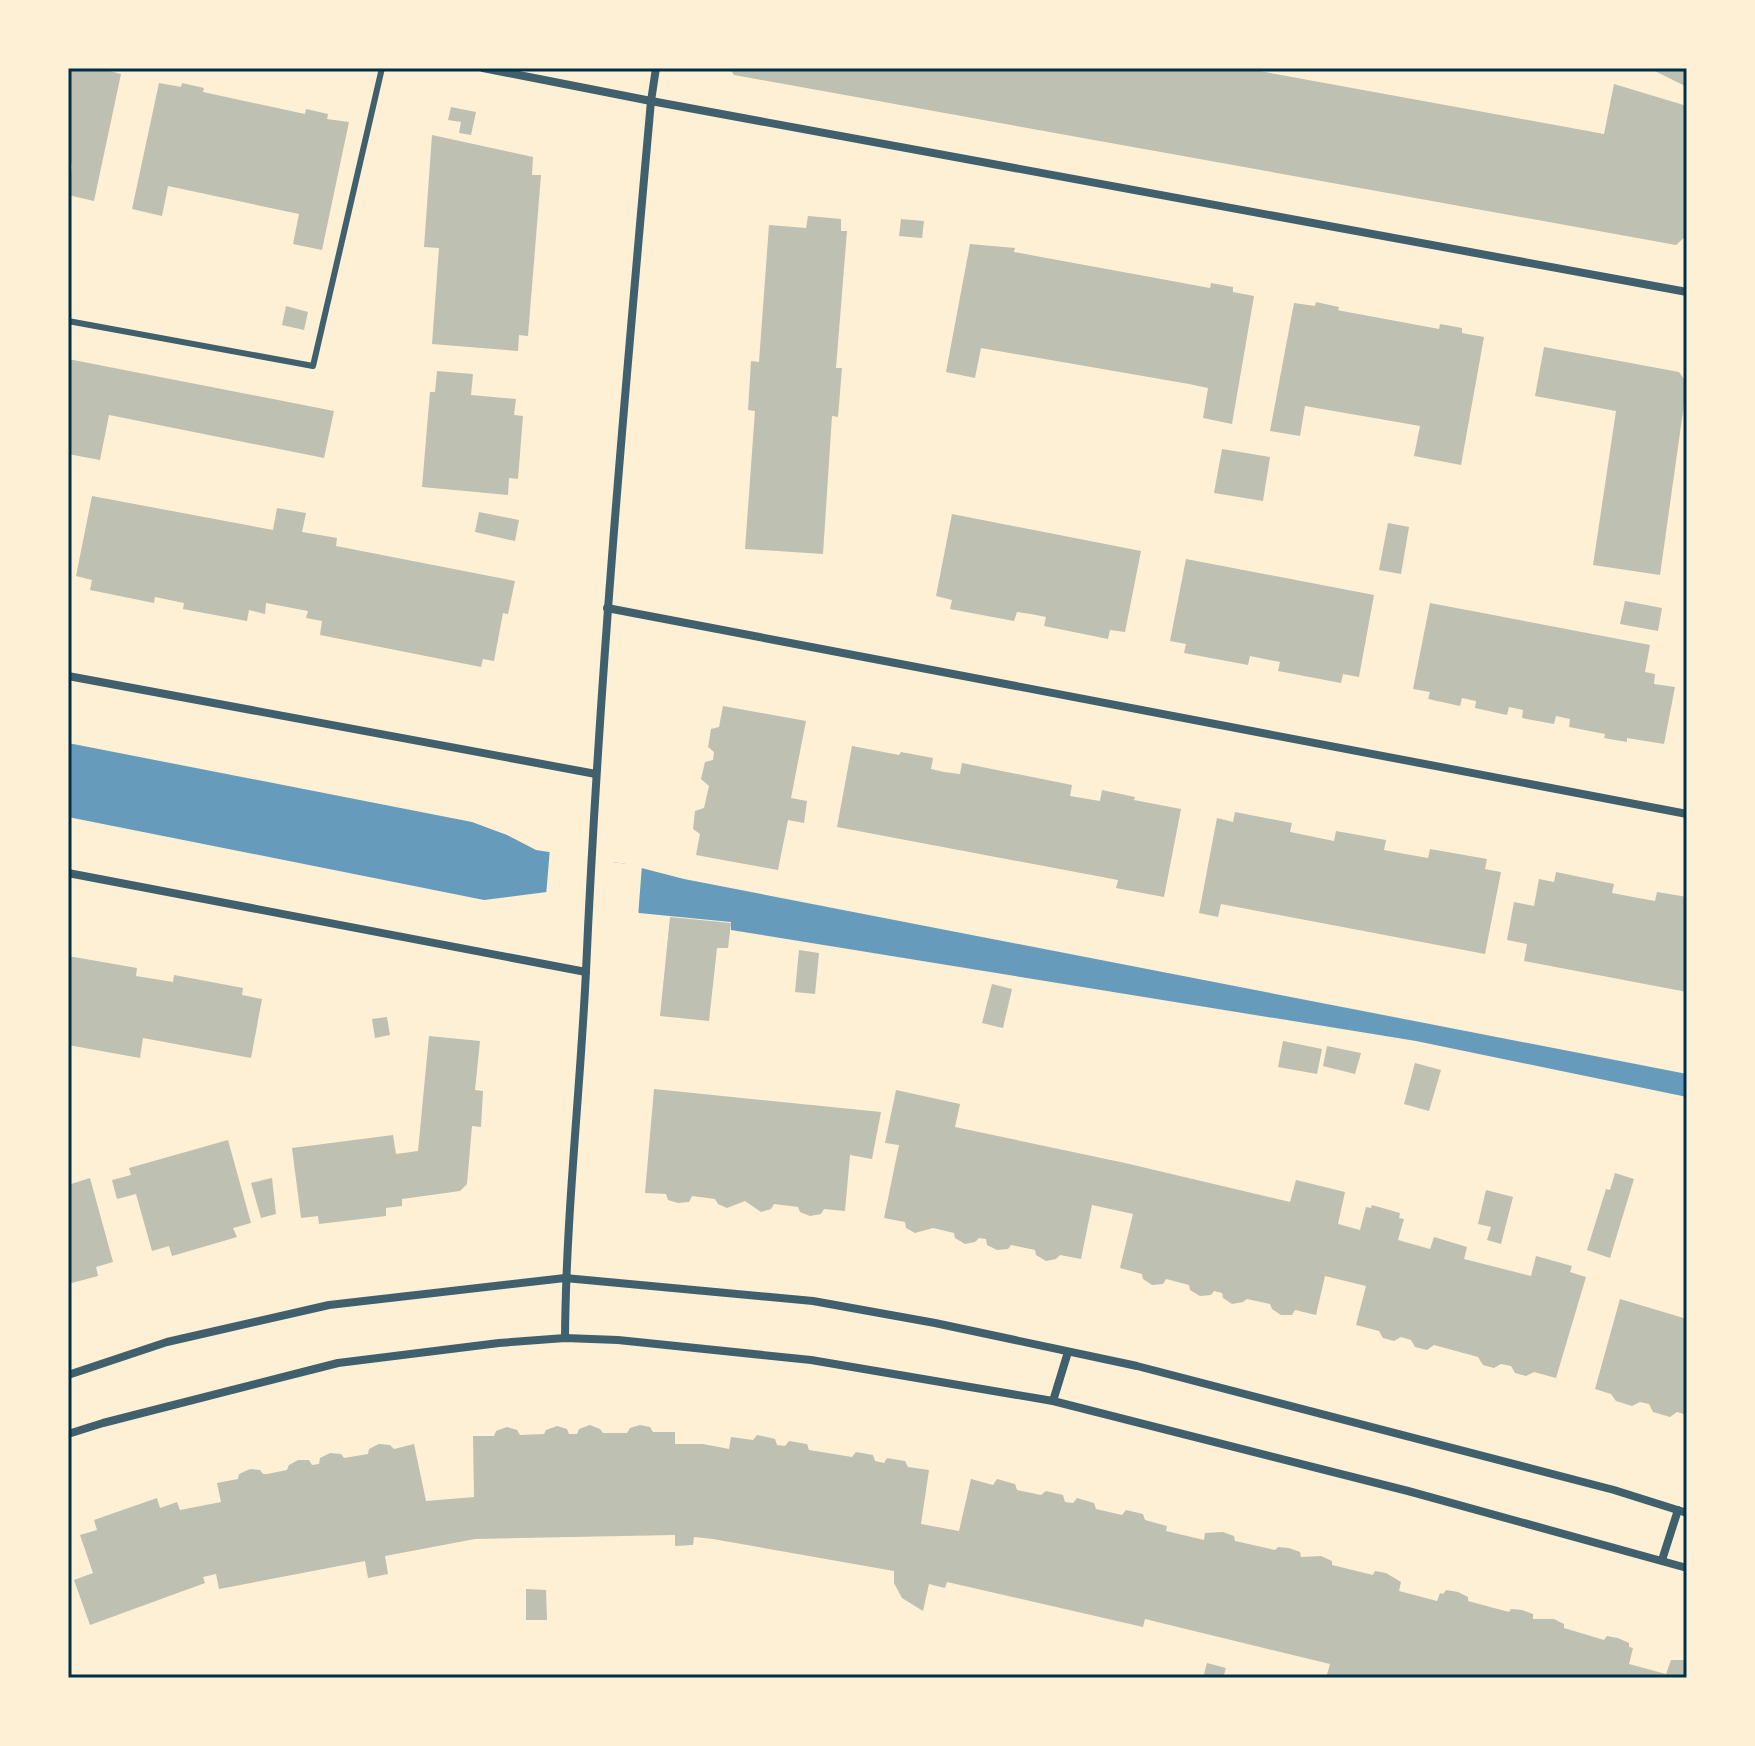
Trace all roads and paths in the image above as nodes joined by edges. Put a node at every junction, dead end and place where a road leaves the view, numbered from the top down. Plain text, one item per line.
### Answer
1 (382, 68) edge
2 (483, 68) edge
3 (656, 68) edge
4 (651, 101) junction
5 (1687, 292) edge
6 (68, 321) edge
7 (607, 608) junction
8 (68, 676) edge
9 (596, 774) junction
10 (1687, 814) edge
11 (68, 873) edge
12 (586, 972) junction
13 (565, 1278) junction
14 (565, 1338) junction
15 (1068, 1352) junction
16 (68, 1375) edge
17 (1053, 1401) junction
18 (68, 1434) edge
19 (1682, 1512) edge
20 (1662, 1560) junction
21 (1687, 1568) edge

1 - 6 lane
2 - 4 street
3 - 4 street
4 - 5 street
4 - 7 street
7 - 9 street
7 - 10 street
8 - 9 street
9 - 12 street
11 - 12 street
12 - 13 street
13 - 14 street
13 - 15 street
13 - 16 street
14 - 17 street
14 - 18 street
15 - 17 street
15 - 19 street
17 - 20 street
19 - 20 street
20 - 21 street

